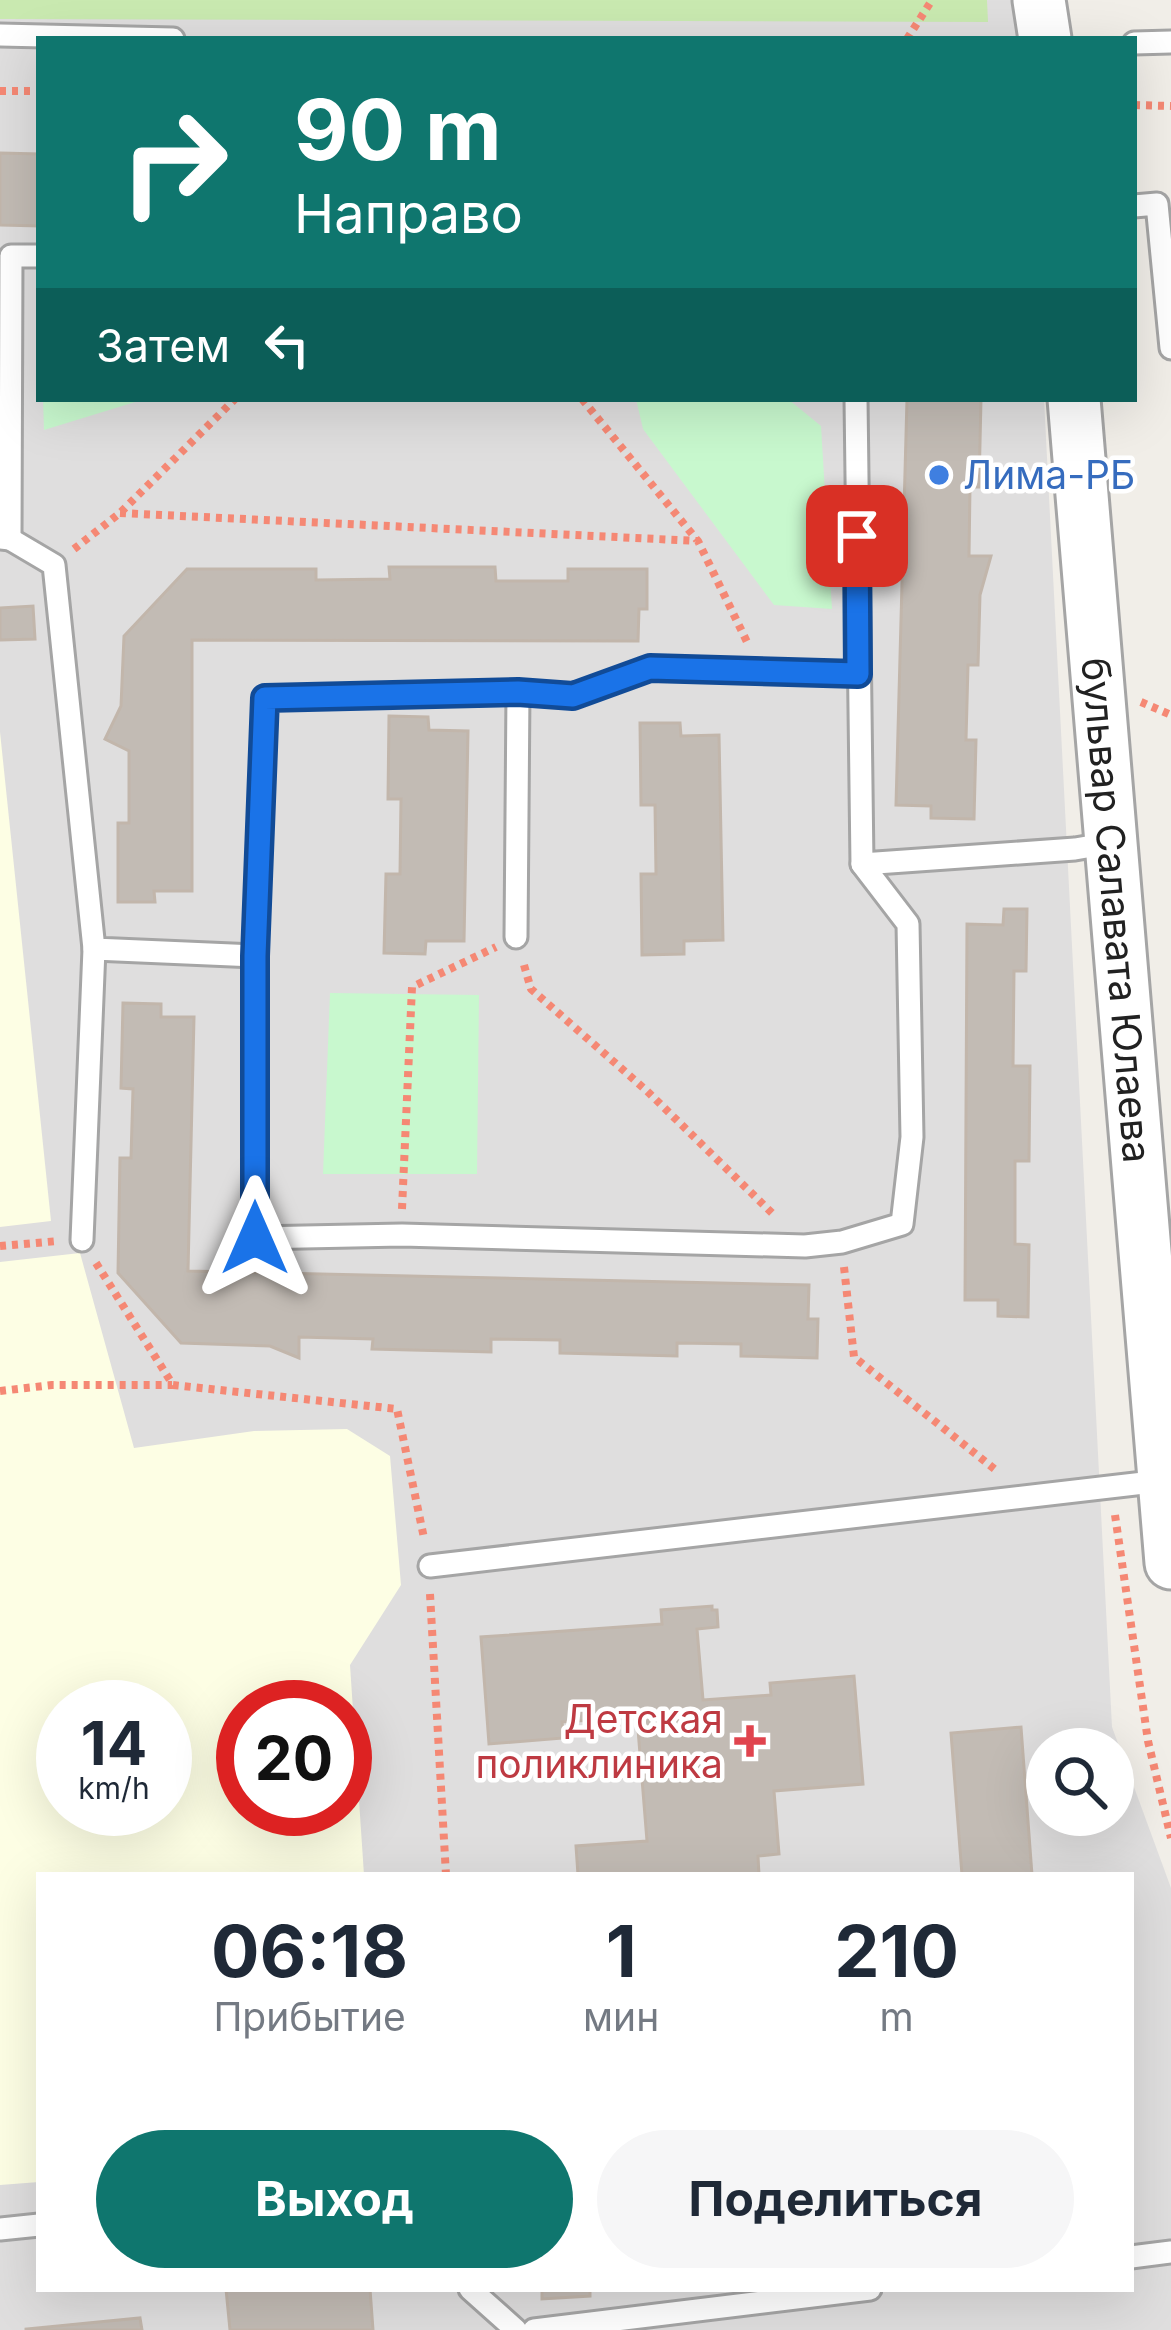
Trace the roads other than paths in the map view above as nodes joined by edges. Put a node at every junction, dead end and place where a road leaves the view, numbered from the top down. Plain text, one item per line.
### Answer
1 (1039, 0) edge
2 (0, 35) edge
3 (43, 36) edge
4 (1045, 36) edge
5 (1171, 42) edge
6 (1137, 43) edge
7 (1137, 206) edge
8 (36, 256) edge
9 (1171, 348) edge
10 (856, 402) edge
11 (1074, 402) edge
12 (5, 538) edge
13 (858, 674) junction
14 (518, 692) junction
15 (1110, 843) junction
16 (862, 864) junction
17 (516, 937) road end
18 (94, 949) junction
19 (255, 956) junction
20 (82, 1240) road end
21 (1161, 1481) junction
22 (1171, 1563) edge
23 (430, 1566) road end
24 (36, 2225) edge
25 (0, 2229) edge
26 (1171, 2252) edge
27 (1134, 2257) edge
28 (473, 2292) edge
29 (845, 2292) edge
30 (516, 2330) edge
31 (534, 2330) edge

1 - 4 street
2 - 3 lane
5 - 6 lane
7 - 9 lane
8 - 12 lane
10 - 13 lane
11 - 15 street, бульвар Салавата Юлаева
12 - 18 lane
13 - 14 lane
13 - 16 lane
14 - 17 lane
14 - 19 lane
15 - 16 lane
15 - 21 street, бульвар Салавата Юлаева
16 - 19 lane
18 - 19 lane
18 - 20 lane
21 - 22 street, бульвар Салавата Юлаева
21 - 23 lane
24 - 25 lane
26 - 27 lane
28 - 30 lane
29 - 31 lane

